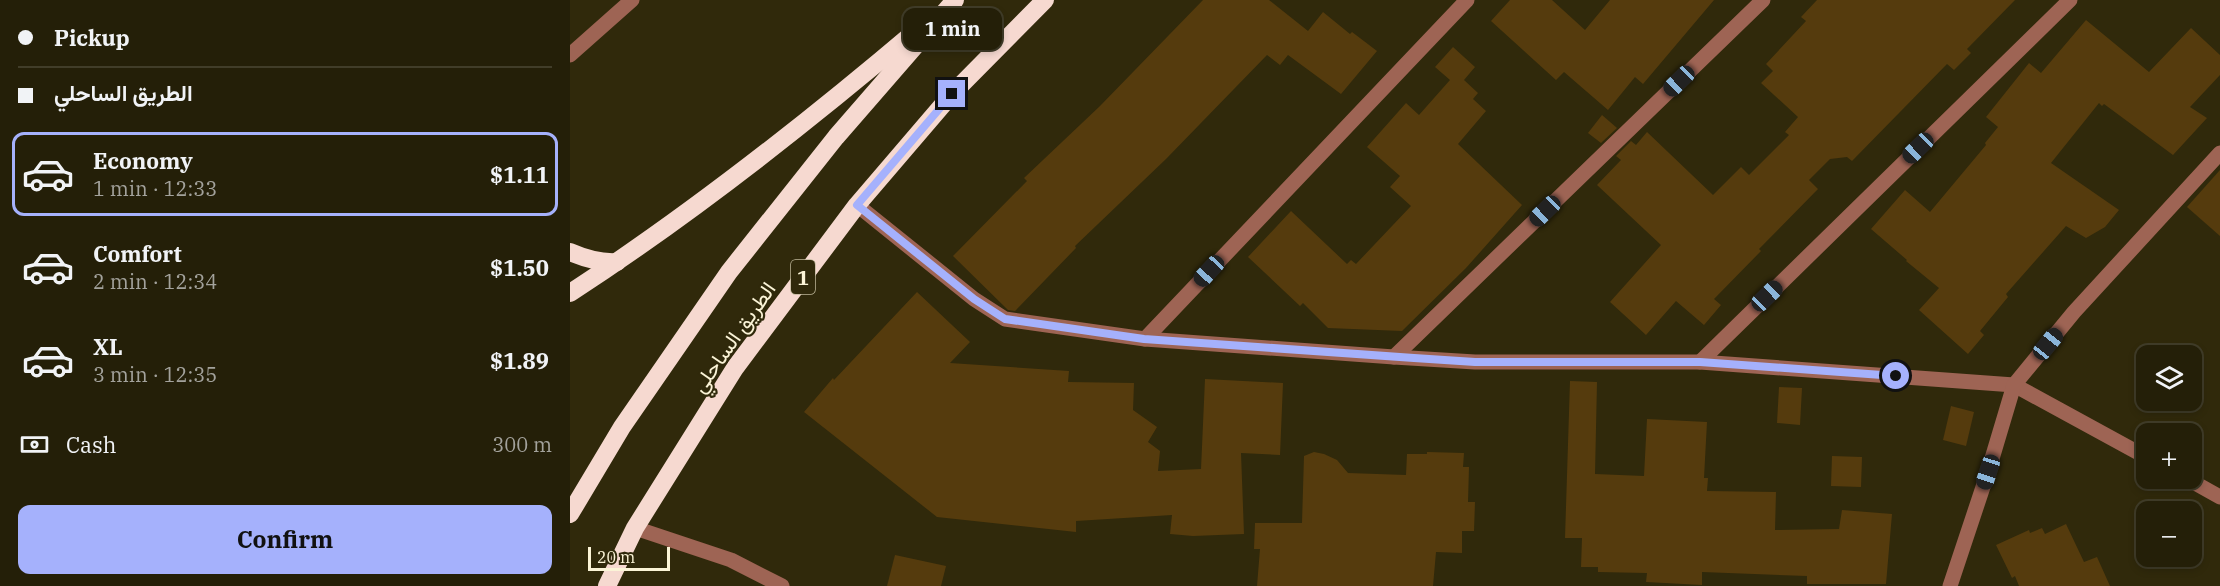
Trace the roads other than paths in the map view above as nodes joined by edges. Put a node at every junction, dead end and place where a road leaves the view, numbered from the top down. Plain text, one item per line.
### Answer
1 (632, 0) edge
2 (954, 0) edge
3 (1045, 0) edge
4 (1467, 0) edge
5 (1763, 0) edge
6 (2070, 0) edge
7 (570, 55) edge
8 (2220, 153) edge
9 (857, 205) junction
10 (570, 252) edge
11 (617, 262) junction
12 (570, 293) edge
13 (1144, 339) junction
14 (1394, 357) junction
15 (1700, 362) junction
16 (2014, 386) junction
17 (2136, 452) edge
18 (2202, 487) edge
19 (2220, 497) edge
20 (570, 514) edge
21 (635, 528) junction
22 (607, 586) edge
23 (782, 586) edge
24 (1950, 586) edge

1 - 7 street
2 - 11 highway
2 - 20 highway, الطريق الساحلي
3 - 9 highway, الطريق الساحلي / 1
4 - 13 street
5 - 14 street
6 - 15 street
8 - 16 street
9 - 13 street
9 - 21 highway, الطريق الساحلي / 1
10 - 11 highway
11 - 12 highway
13 - 14 street
14 - 15 street
15 - 16 street
16 - 17 street
16 - 24 street
18 - 19 street
21 - 22 highway, الطريق الساحلي / 1
21 - 23 street

